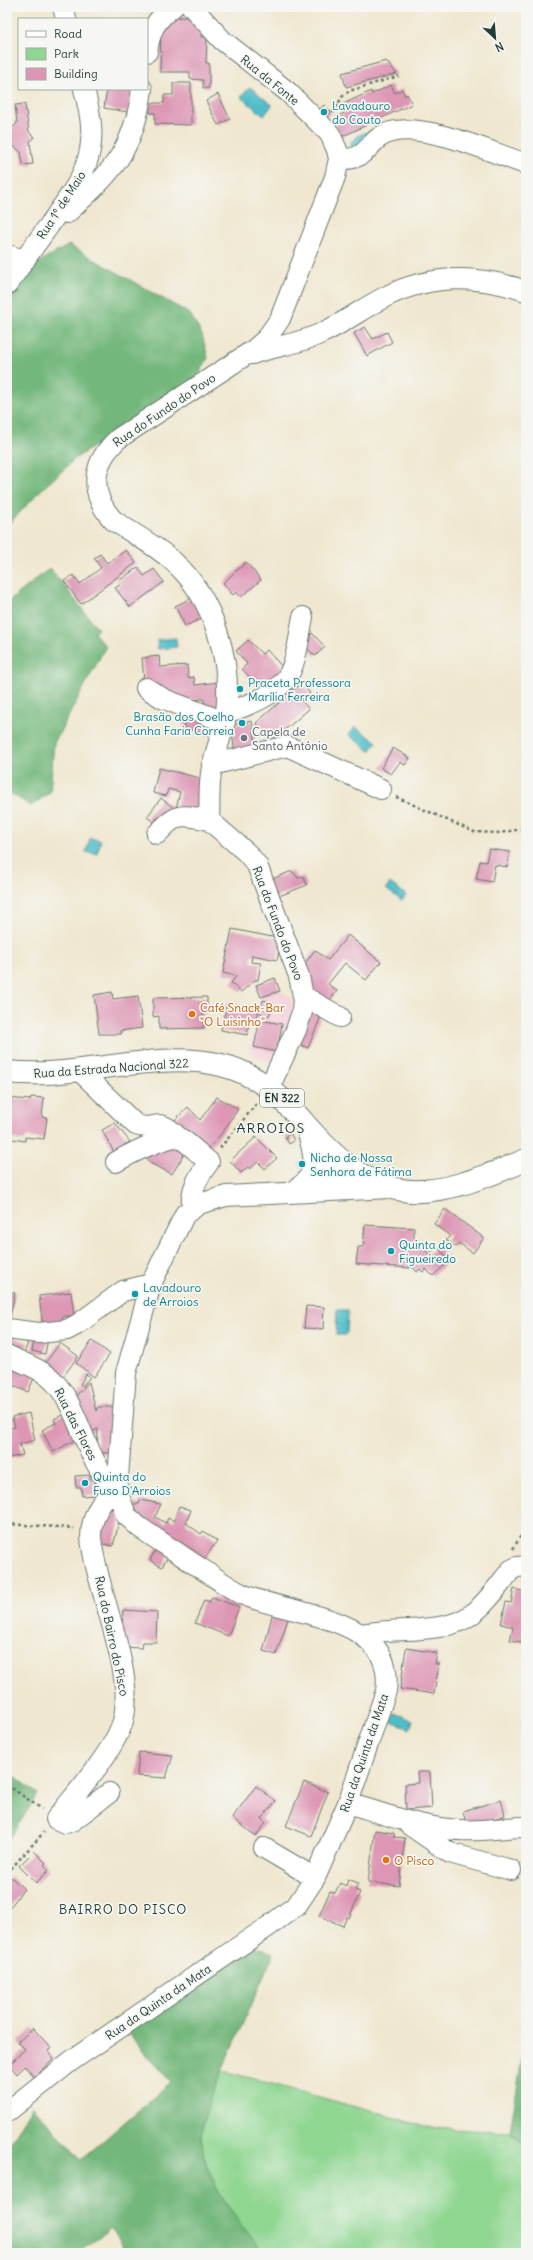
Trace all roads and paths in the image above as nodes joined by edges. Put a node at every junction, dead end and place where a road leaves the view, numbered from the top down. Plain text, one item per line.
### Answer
1 (63, 7) edge
2 (173, 7) edge
3 (192, 7) edge
4 (66, 18) edge
5 (148, 48) edge
6 (399, 76) dead end
7 (84, 90) edge
8 (142, 90) edge
9 (321, 124) junction
10 (339, 159) junction
11 (526, 164) edge
12 (38, 240) junction
13 (17, 261) edge
14 (7, 284) edge
15 (526, 291) edge
16 (243, 357) junction
17 (303, 617) dead end
18 (146, 688) dead end
19 (225, 718) junction
20 (212, 765) junction
21 (381, 789) joint
22 (209, 820) junction
23 (526, 828) edge
24 (157, 834) dead end
25 (303, 996) junction
26 (340, 1017) dead end
27 (80, 1071) junction
28 (7, 1072) edge
29 (269, 1088) junction
30 (306, 1126) junction
31 (178, 1137) junction
32 (526, 1160) edge
33 (116, 1162) dead end
34 (209, 1162) junction
35 (344, 1164) junction
36 (391, 1188) junction
37 (287, 1192) junction
38 (317, 1192) junction
39 (192, 1208) junction
40 (151, 1284) junction
41 (7, 1329) edge
42 (7, 1355) edge
43 (117, 1490) junction
44 (7, 1524) edge
45 (92, 1528) junction
46 (526, 1566) edge
47 (362, 1634) junction
48 (7, 1785) edge
49 (109, 1794) dead end
50 (348, 1803) junction
51 (56, 1819) junction
52 (401, 1819) junction
53 (526, 1827) edge
54 (264, 1848) dead end
55 (511, 1870) dead end
56 (7, 1873) edge
57 (315, 1878) junction
58 (7, 2112) edge

1 - 4 street
2 - 5 street
3 - 9 street, Rua da Fonte
6 - 9 path
7 - 12 street, Rua 1º de Maio
8 - 12 street
9 - 10 street, Rua da Fonte
10 - 11 street
10 - 16 street, Rua do Fundo do Povo
12 - 13 street, Rua 1º de Maio
13 - 14 street, Rua 1º de Maio
15 - 16 street
16 - 19 street, Rua do Fundo do Povo
17 - 19 street
18 - 19 street
19 - 20 street, Rua do Fundo do Povo
20 - 21 street
20 - 22 street, Rua do Fundo do Povo
21 - 23 path
22 - 24 street
22 - 25 street, Rua do Fundo do Povo
25 - 26 street
25 - 29 street, Rua do Fundo do Povo
27 - 28 main road, Rua da Estrada Nacional 322 / EN 322
27 - 29 main road, Rua da Estrada Nacional 322 / EN 322
27 - 31 street
29 - 30 main road, Rua da Estrada Nacional 322 / EN 322
29 - 34 path
30 - 35 main road, Rua da Estrada Nacional 322 / EN 322
30 - 37 street
31 - 33 street
31 - 34 street
32 - 36 main road, Rua da Estrada Nacional 322 / EN 322
34 - 39 street
35 - 36 main road, Rua da Estrada Nacional 322 / EN 322
35 - 37 street
35 - 38 street
36 - 38 street, Rua da Quinta da Mata
37 - 38 street, Rua da Quinta da Mata
37 - 39 street, Rua da Quinta da Mata
39 - 40 street, Rua da Quinta da Mata
40 - 41 street
40 - 43 street, Rua da Quinta da Mata
42 - 43 street, Rua das Flores
43 - 45 street, Rua do Bairro do Pisco
43 - 47 street, Rua da Quinta da Mata
44 - 45 path
45 - 51 street, Rua do Bairro do Pisco
46 - 47 street
47 - 50 street, Rua da Quinta da Mata
48 - 51 path
49 - 51 street
50 - 52 street
50 - 57 street, Rua da Quinta da Mata
51 - 56 path
52 - 53 street
52 - 55 street
54 - 57 street
57 - 58 street, Rua da Quinta da Mata

